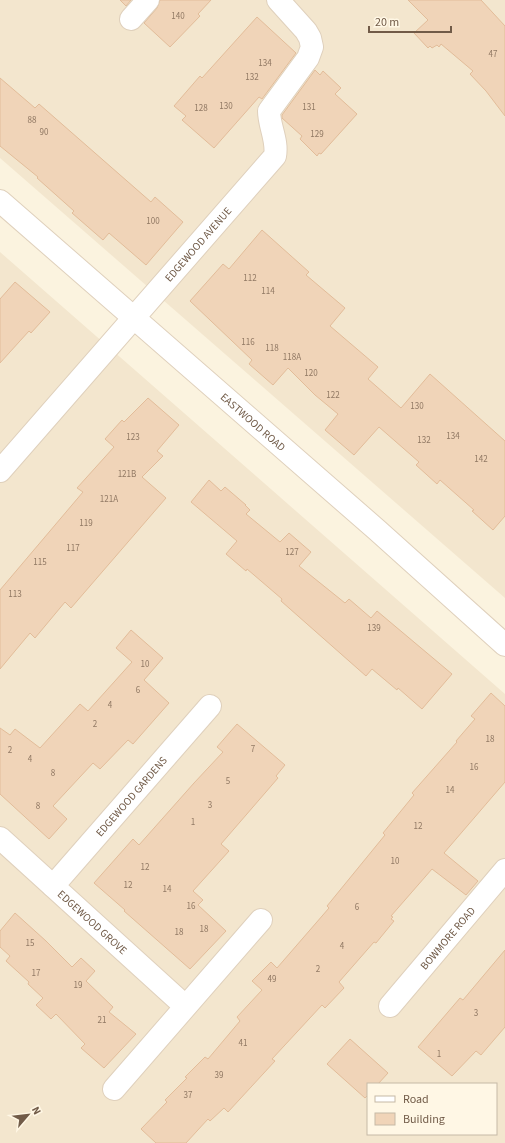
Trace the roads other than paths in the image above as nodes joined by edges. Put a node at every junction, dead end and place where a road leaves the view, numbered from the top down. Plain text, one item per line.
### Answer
1 (148, 0) edge
2 (278, 0) edge
3 (131, 19) dead end
4 (0, 201) edge
5 (134, 319) junction
6 (0, 471) edge
7 (505, 645) edge
8 (210, 706) dead end
9 (0, 838) edge
10 (505, 870) edge
11 (53, 886) junction
12 (261, 920) dead end
13 (185, 1006) junction
14 (390, 1006) dead end
15 (114, 1089) dead end

1 - 3 street
2 - 5 street, EDGEWOOD AVENUE
4 - 5 street, EASTWOOD ROAD
5 - 6 street, EDGEWOOD AVENUE
5 - 7 street, EASTWOOD ROAD
8 - 11 street, EDGEWOOD GARDENS
9 - 11 street, EDGEWOOD GROVE
10 - 14 street, BOWMORE ROAD
11 - 13 street, EDGEWOOD GROVE
12 - 13 street
13 - 15 street

